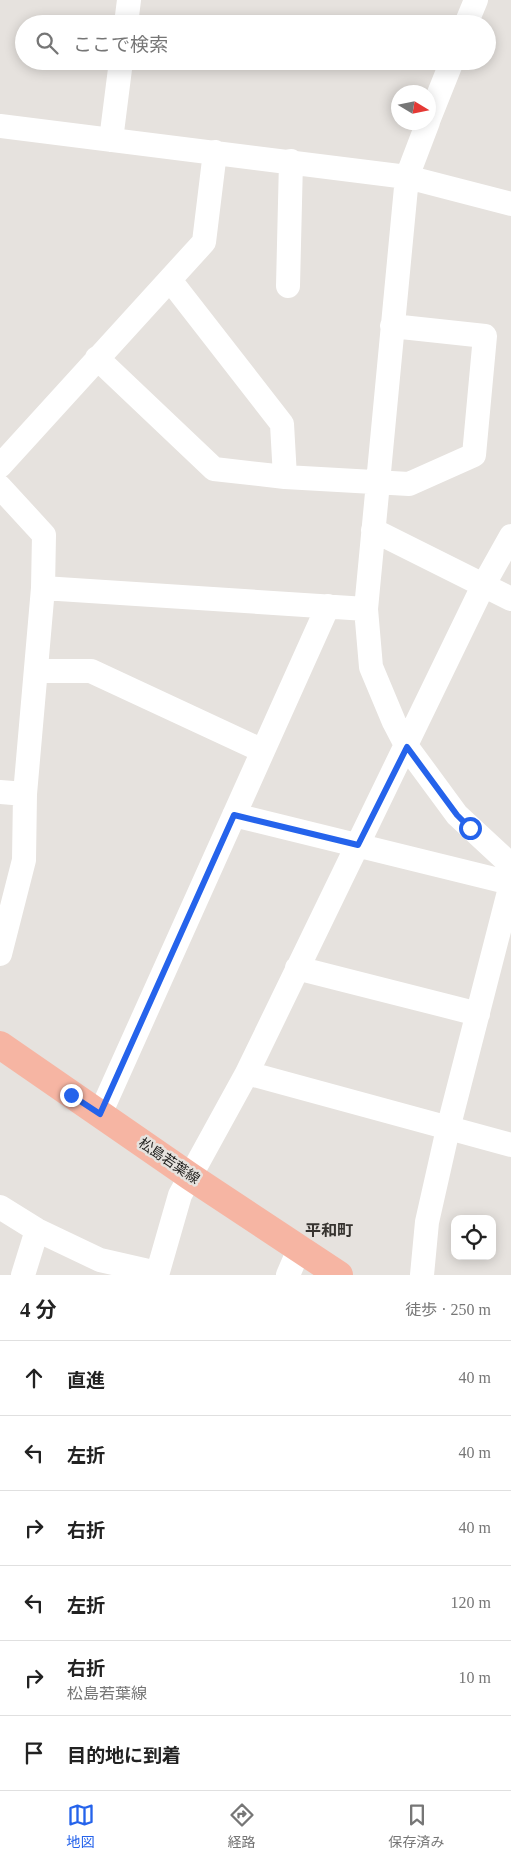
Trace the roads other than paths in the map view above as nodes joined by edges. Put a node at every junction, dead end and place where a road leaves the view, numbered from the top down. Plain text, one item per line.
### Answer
1 (129, 0) edge
2 (476, 0) edge
3 (127, 15) edge
4 (470, 15) edge
5 (120, 70) edge
6 (448, 70) edge
7 (436, 102) edge
8 (0, 126) edge
9 (425, 130) edge
10 (111, 140) junction
11 (215, 152) junction
12 (291, 161) junction
13 (407, 177) junction
14 (511, 204) edge
15 (170, 280) junction
16 (288, 286) dead end
17 (392, 326) junction
18 (97, 358) junction
19 (0, 466) edge
20 (285, 477) junction
21 (376, 484) junction
22 (0, 487) edge
23 (373, 530) junction
24 (511, 536) edge
25 (483, 586) junction
26 (43, 588) junction
27 (511, 598) edge
28 (328, 606) junction
29 (366, 610) junction
30 (36, 671) junction
31 (407, 747) junction
32 (262, 751) junction
33 (0, 792) edge
34 (25, 794) junction
35 (234, 815) junction
36 (358, 845) junction
37 (511, 865) edge
38 (511, 883) edge
39 (0, 954) edge
40 (297, 968) junction
41 (478, 1014) junction
42 (0, 1045) edge
43 (247, 1073) junction
44 (100, 1114) junction
45 (448, 1128) junction
46 (511, 1145) edge
47 (191, 1177) junction
48 (0, 1207) edge
49 (37, 1230) junction
50 (300, 1247) junction
51 (157, 1274) edge
52 (23, 1275) edge
53 (288, 1275) edge
54 (340, 1275) edge
55 (422, 1275) edge

1 - 3 street
2 - 4 street
5 - 10 street
6 - 7 street
8 - 10 street
9 - 13 street
10 - 11 street
11 - 12 street
11 - 15 street
12 - 13 street
12 - 16 street
13 - 14 street
13 - 17 street
15 - 18 street
15 - 20 street
17 - 21 street
17 - 21 street
18 - 19 street
18 - 20 street
20 - 21 street
21 - 23 street
22 - 26 street
23 - 25 street
23 - 29 street
24 - 25 street
25 - 27 street
25 - 31 street
26 - 28 street
26 - 30 street
28 - 29 street
28 - 32 street
29 - 31 street
30 - 32 street
30 - 34 street
31 - 36 street
31 - 37 street
32 - 35 street
33 - 34 street
34 - 39 street
35 - 36 street
35 - 44 street
36 - 38 street
36 - 40 street
38 - 41 street
40 - 41 street
40 - 43 street
41 - 45 street
42 - 44 main road, 松島若葉線
43 - 45 street
43 - 47 street
44 - 47 main road, 松島若葉線
45 - 46 street
45 - 55 street
47 - 50 main road, 松島若葉線
47 - 51 street
48 - 49 street
49 - 51 street
49 - 52 street
50 - 53 street
50 - 54 main road, 松島若葉線

